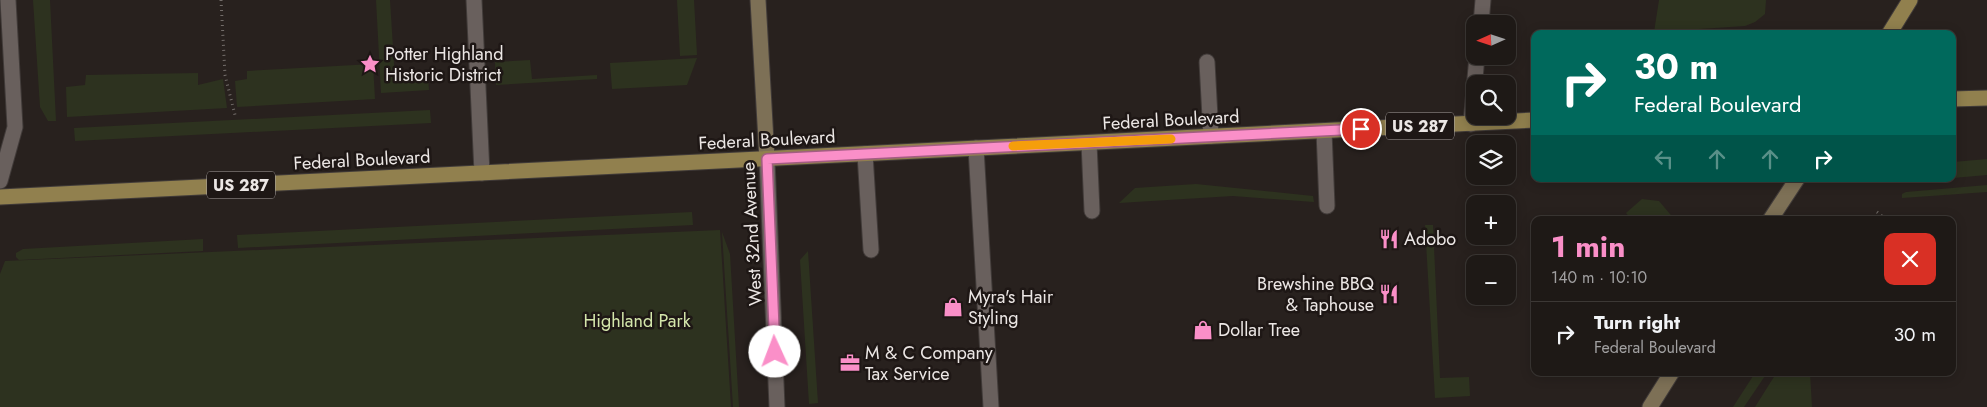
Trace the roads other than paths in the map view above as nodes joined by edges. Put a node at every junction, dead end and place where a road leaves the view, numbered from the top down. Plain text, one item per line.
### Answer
1 (8, 0) edge
2 (474, 0) edge
3 (758, 0) edge
4 (1483, 0) edge
5 (1910, 0) edge
6 (1481, 15) edge
7 (1891, 30) edge
8 (1207, 62) dead end
9 (1987, 98) edge
10 (1956, 99) edge
11 (1531, 120) edge
12 (1516, 121) edge
13 (1466, 124) edge
14 (1324, 131) junction
15 (1210, 136) junction
16 (1089, 143) junction
17 (976, 148) junction
18 (865, 154) junction
19 (767, 159) junction
20 (482, 173) junction
21 (0, 181) edge
22 (1795, 182) edge
23 (0, 197) edge
24 (1327, 206) dead end
25 (1092, 211) dead end
26 (1773, 216) edge
27 (871, 250) dead end
28 (1669, 376) edge
29 (777, 407) edge
30 (991, 407) edge
31 (1650, 407) edge

1 - 21 street
2 - 20 street
3 - 19 street, West 32nd Avenue
4 - 6 street
5 - 7 main road
8 - 15 street
9 - 10 main road
11 - 12 main road, Federal Boulevard / US 287
13 - 14 main road, Federal Boulevard / US 287
14 - 15 main road, Federal Boulevard / US 287
14 - 24 street
15 - 16 main road, Federal Boulevard / US 287
16 - 17 main road, Federal Boulevard / US 287
16 - 25 street
17 - 18 main road, Federal Boulevard / US 287
17 - 30 street
18 - 19 main road, Federal Boulevard / US 287
18 - 27 street
19 - 20 main road, Federal Boulevard / US 287
19 - 29 street, West 32nd Avenue
20 - 23 main road, Federal Boulevard / US 287
22 - 26 street
28 - 31 street

